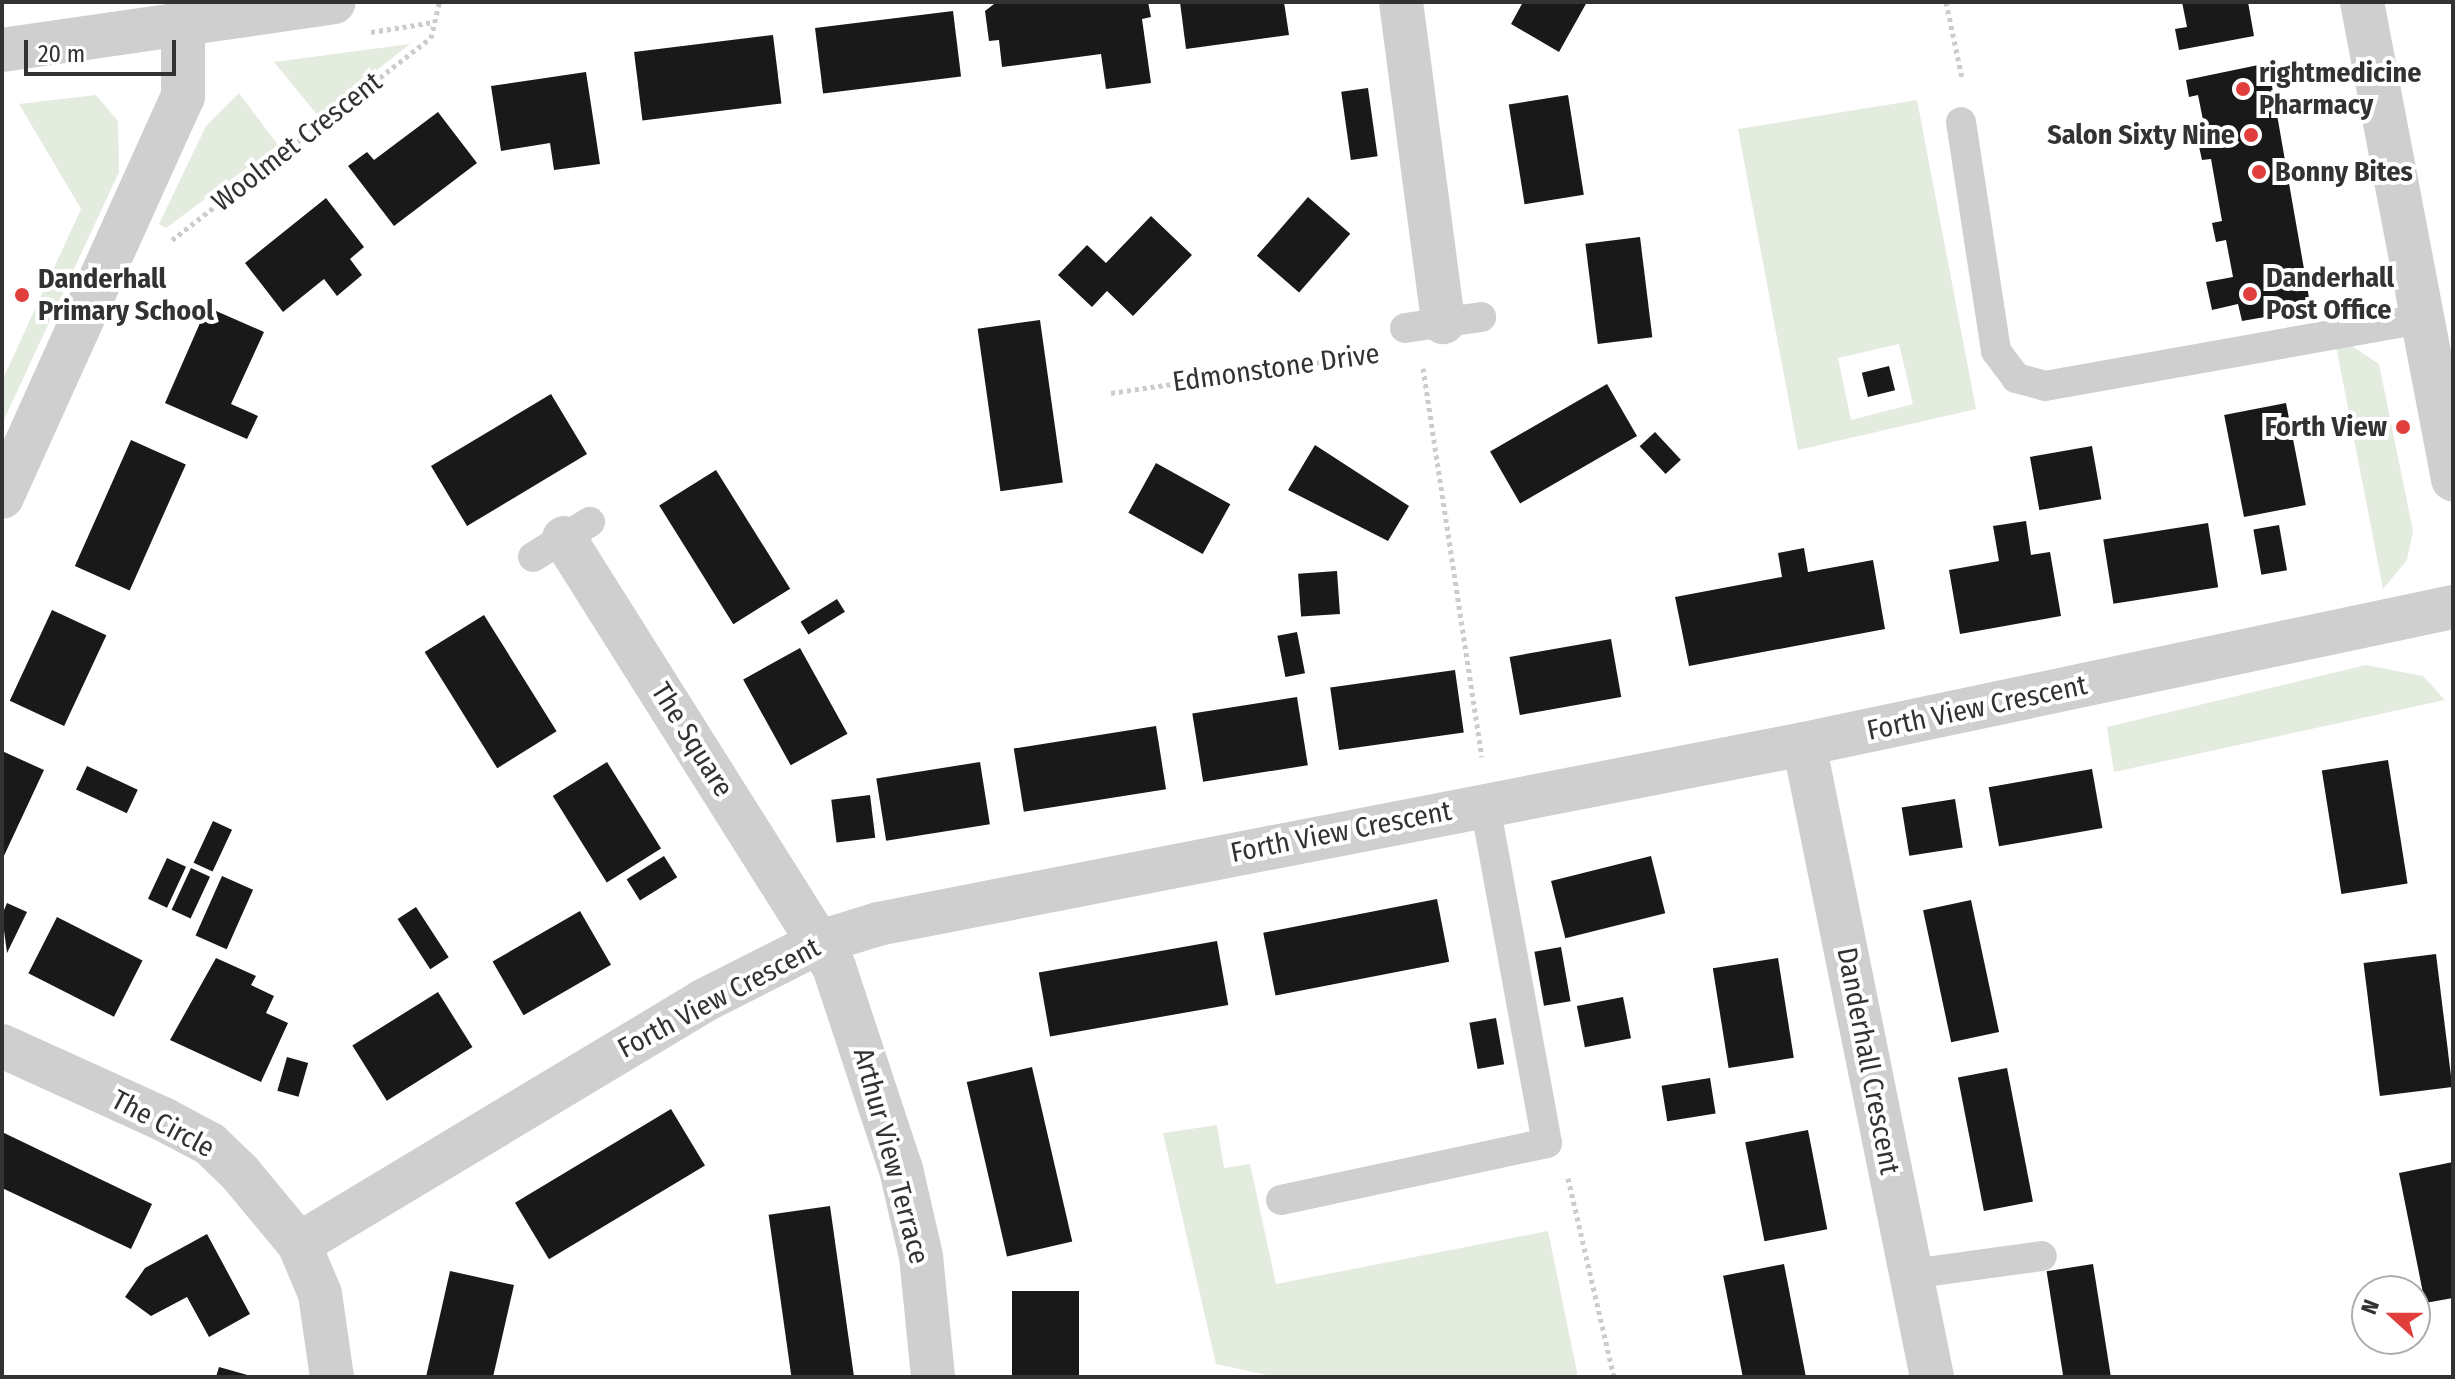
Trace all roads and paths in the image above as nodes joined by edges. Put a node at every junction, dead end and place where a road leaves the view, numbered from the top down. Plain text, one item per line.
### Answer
1 (334, 2) edge
2 (439, 2) edge
3 (1401, 2) edge
4 (1946, 2) edge
5 (2362, 2) edge
6 (183, 24) junction
7 (2, 50) edge
8 (1962, 78) dead end
9 (1961, 122) dead end
10 (124, 234) junction
11 (2422, 319) junction
12 (1434, 328) junction
13 (1111, 393) dead end
14 (2453, 479) edge
15 (2, 497) edge
16 (563, 539) dead end
17 (2453, 607) edge
18 (1804, 744) junction
19 (1485, 804) junction
20 (820, 942) junction
21 (2, 1046) edge
22 (1547, 1143) junction
23 (1281, 1200) dead end
24 (299, 1244) junction
25 (2042, 1256) dead end
26 (1911, 1274) junction
27 (332, 1377) edge
28 (933, 1377) edge
29 (1614, 1377) edge
30 (1932, 1377) edge

1 - 6 street
2 - 10 path, Woolmet Crescent
3 - 12 street
4 - 8 path
5 - 11 street
6 - 7 street
6 - 10 street
9 - 11 lane
10 - 15 street
11 - 14 street
12 - 13 path, Edmonstone Drive
12 - 19 path
16 - 20 street, The Square
17 - 18 street, Forth View Crescent
18 - 19 street, Forth View Crescent
18 - 26 street, Danderhall Crescent
19 - 20 street, Forth View Crescent
19 - 22 lane
20 - 24 street, Forth View Crescent
20 - 28 street, Arthur View Terrace
21 - 24 street, The Circle
22 - 23 lane
22 - 29 path
24 - 27 street, The Circle
25 - 26 lane
26 - 30 street, Danderhall Crescent

